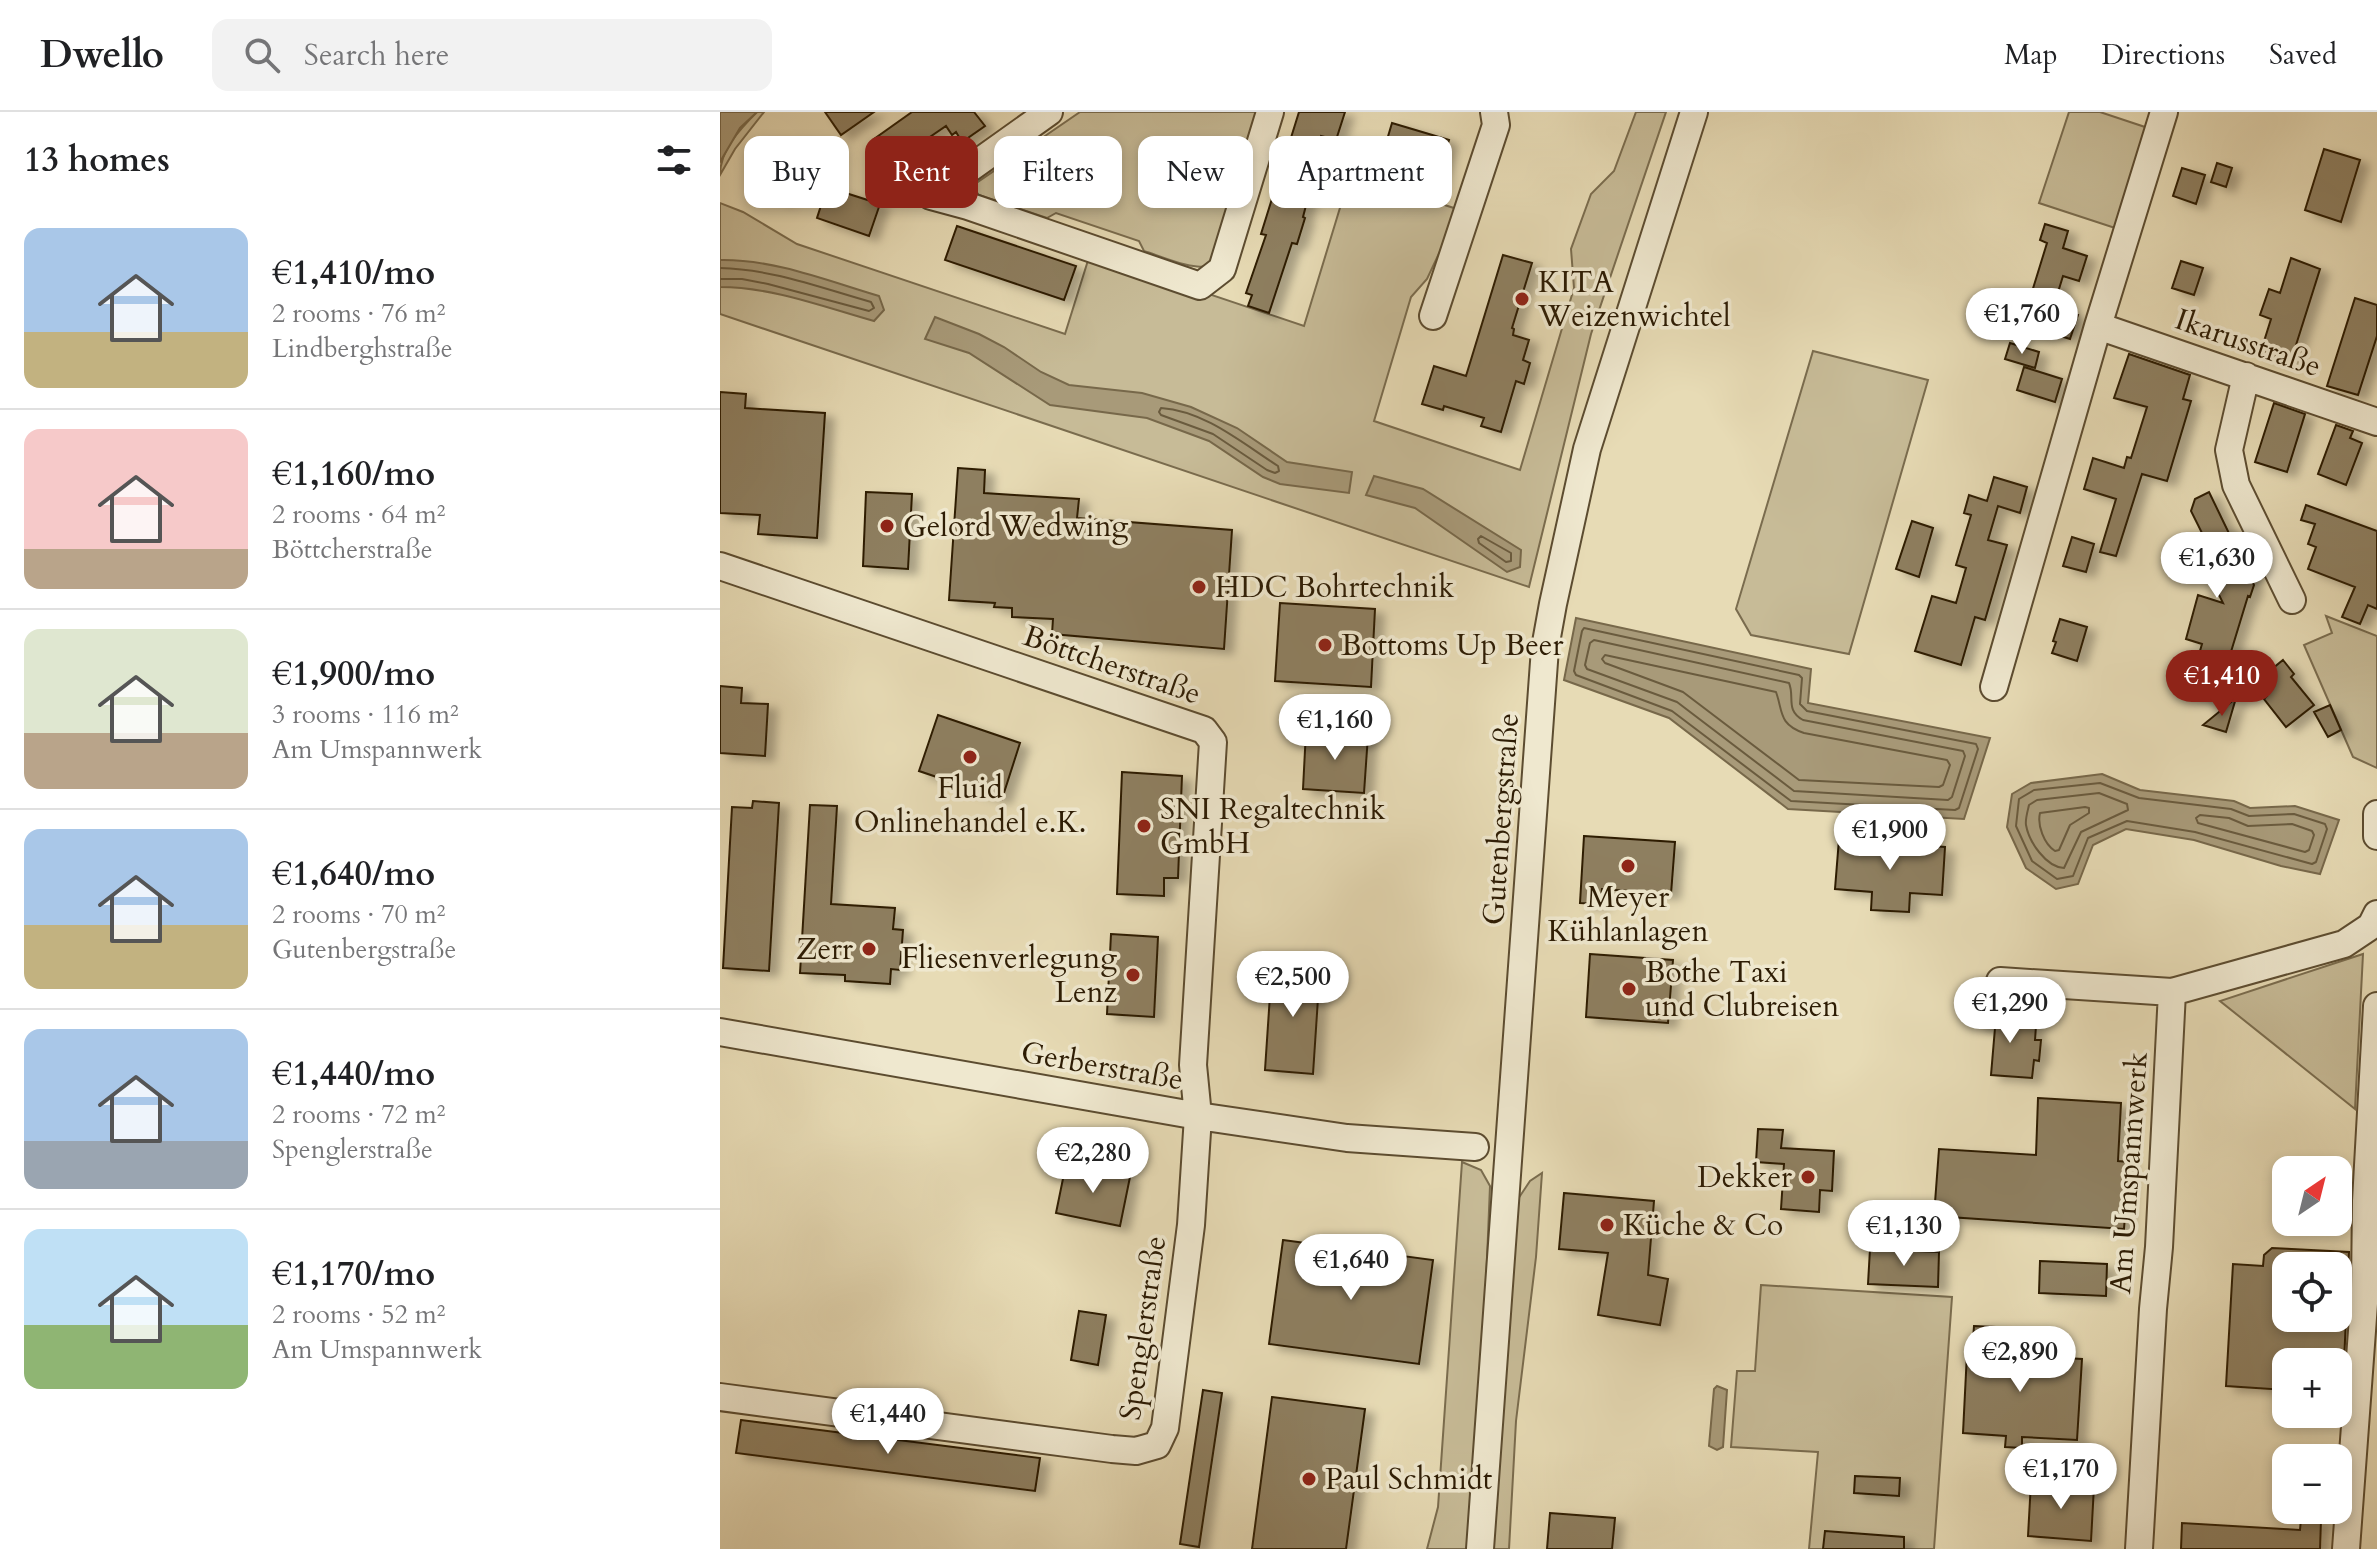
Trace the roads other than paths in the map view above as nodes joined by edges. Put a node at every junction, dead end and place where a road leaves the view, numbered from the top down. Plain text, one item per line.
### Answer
1 (1049, 112) edge
2 (1270, 112) edge
3 (1494, 112) edge
4 (1694, 112) edge
5 (2164, 112) edge
6 (1433, 316) dead end
7 (2098, 326) junction
8 (2246, 376) junction
9 (2377, 422) edge
10 (720, 566) edge
11 (2292, 600) dead end
12 (1994, 687) dead end
13 (2377, 814) edge
14 (2377, 836) edge
15 (2375, 927) edge
16 (2000, 981) dead end
17 (2172, 992) junction
18 (2377, 1006) edge
19 (720, 1032) edge
20 (1198, 1116) junction
21 (1475, 1147) dead end
22 (720, 1397) edge
23 (1480, 1549) edge
24 (2139, 1549) edge
25 (2346, 1549) edge

1 - 2 street
3 - 6 street
4 - 23 street, Gutenbergstraße
5 - 7 street
7 - 8 street, Ikarusstraße
7 - 12 street
8 - 9 street, Ikarusstraße
8 - 11 street
10 - 20 street, Böttcherstraße
13 - 14 street
15 - 17 street
16 - 17 street
17 - 24 street, Am Umspannwerk
18 - 25 street
19 - 20 street, Gerberstraße
20 - 21 street, Gerberstraße
20 - 22 street, Spenglerstraße

